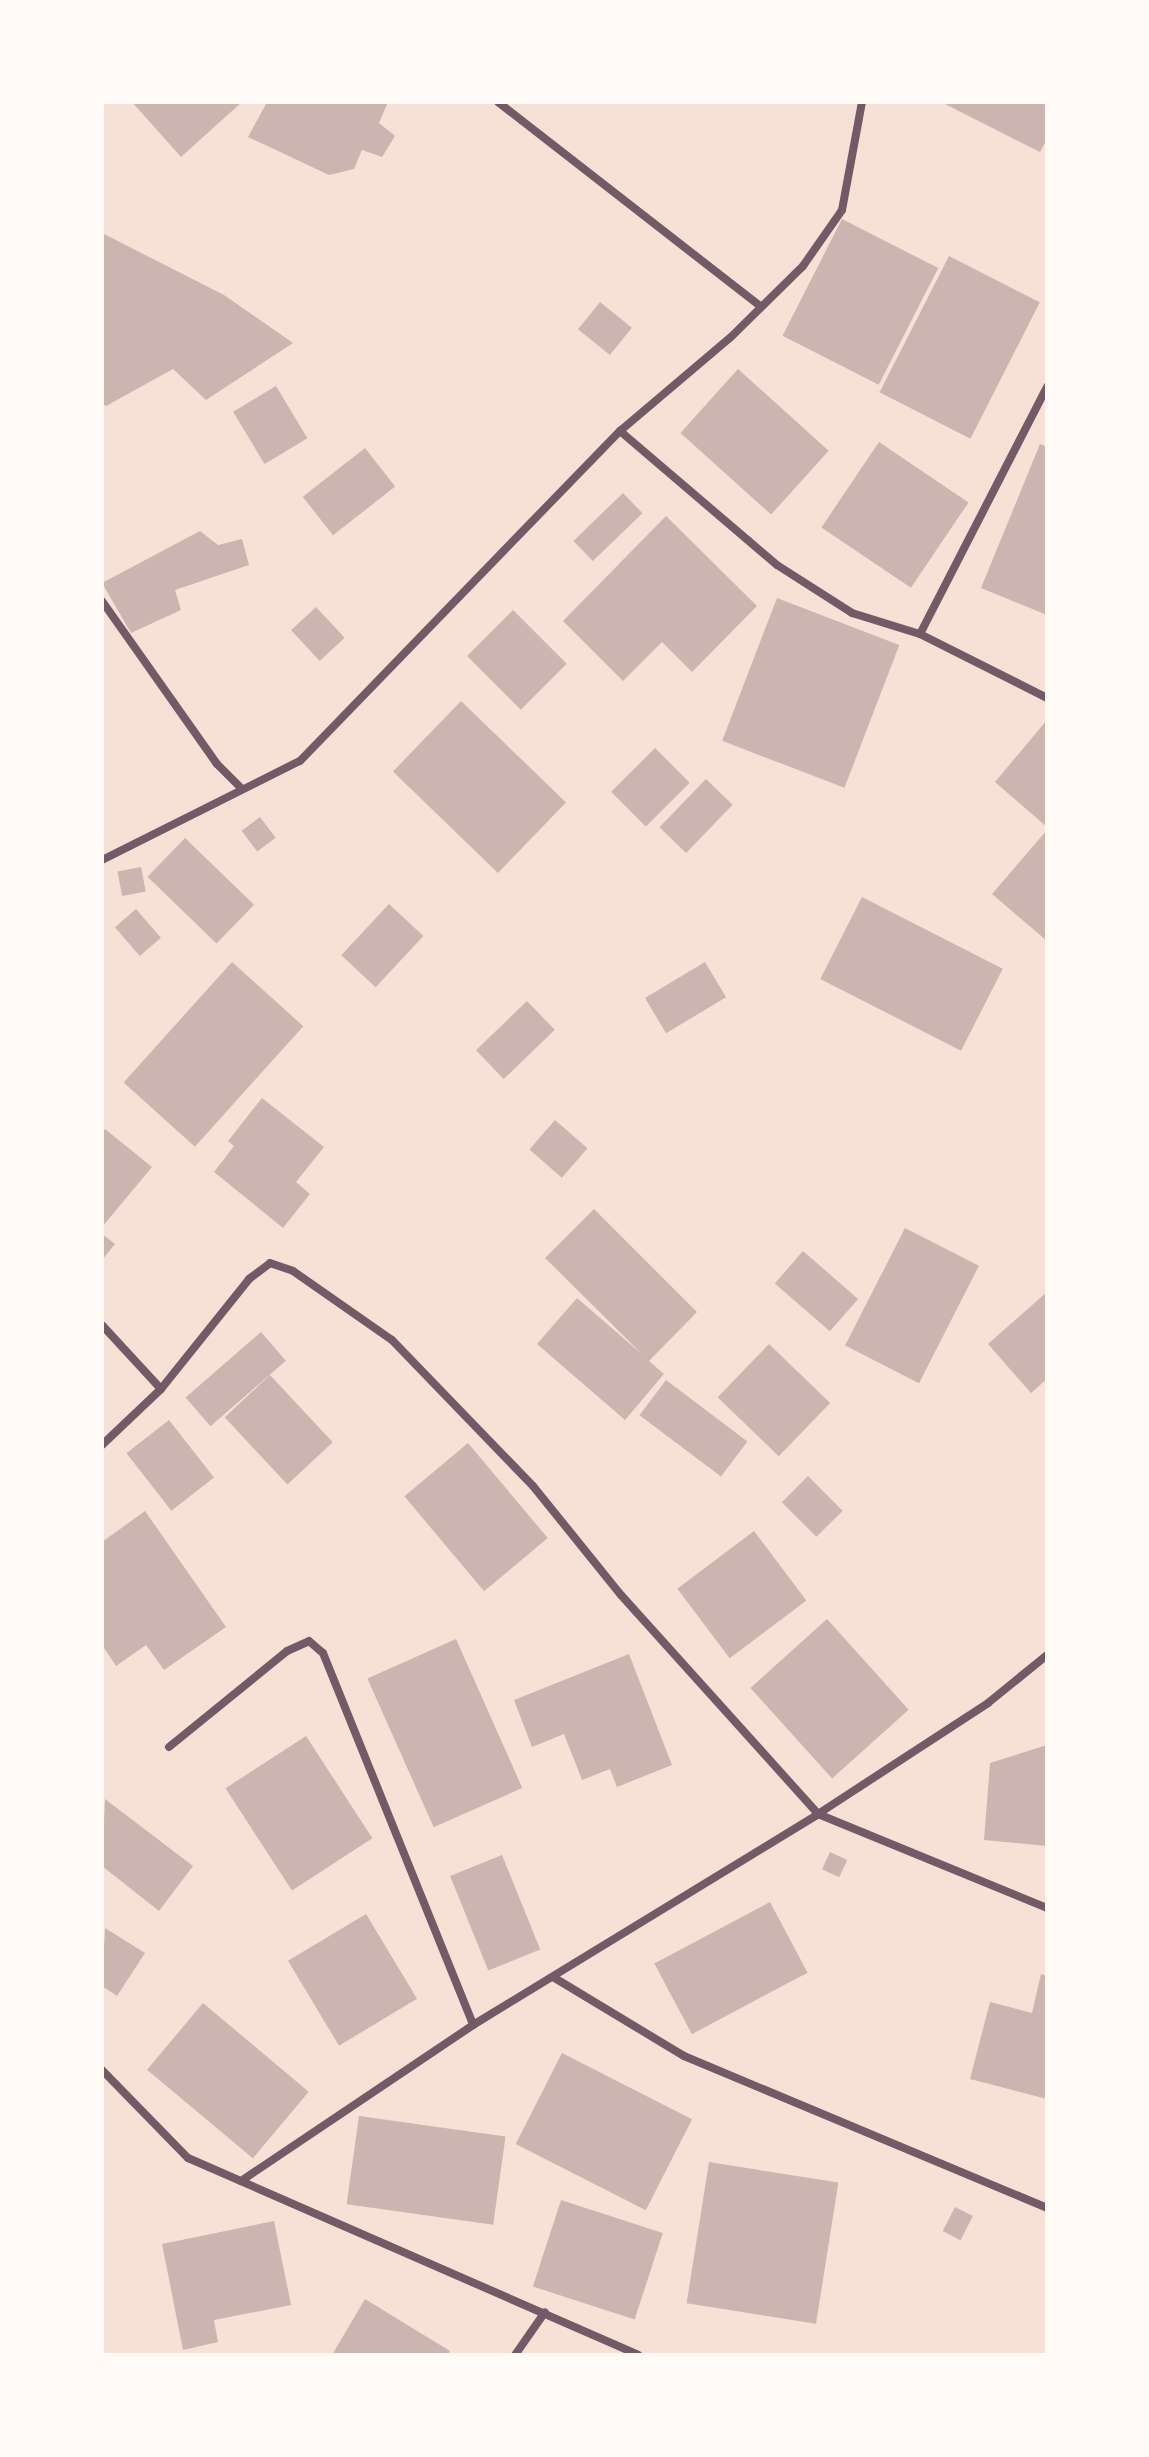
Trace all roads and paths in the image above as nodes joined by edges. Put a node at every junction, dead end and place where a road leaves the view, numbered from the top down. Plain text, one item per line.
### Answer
1 (498, 102) edge
2 (862, 102) edge
3 (760, 306) junction
4 (1047, 387) edge
5 (620, 431) junction
6 (102, 601) edge
7 (920, 634) junction
8 (1047, 698) edge
9 (241, 788) junction
10 (102, 860) edge
11 (102, 1325) edge
12 (161, 1389) junction
13 (102, 1445) edge
14 (1047, 1655) edge
15 (169, 1747) dead end
16 (818, 1814) junction
17 (1047, 1908) edge
18 (553, 1977) junction
19 (473, 2025) junction
20 (102, 2070) edge
21 (241, 2181) junction
22 (1047, 2208) edge
23 (545, 2312) junction
24 (515, 2355) edge
25 (638, 2355) edge

1 - 3 street
2 - 3 street
3 - 5 street
4 - 7 street
5 - 7 street
5 - 9 street
6 - 9 street
7 - 8 street
9 - 10 street
11 - 12 street
12 - 13 street
12 - 16 street
14 - 16 street
15 - 19 street
16 - 17 street
16 - 18 street
18 - 19 street
18 - 22 street
19 - 21 street
20 - 21 street
21 - 23 street
23 - 24 street
23 - 25 street

